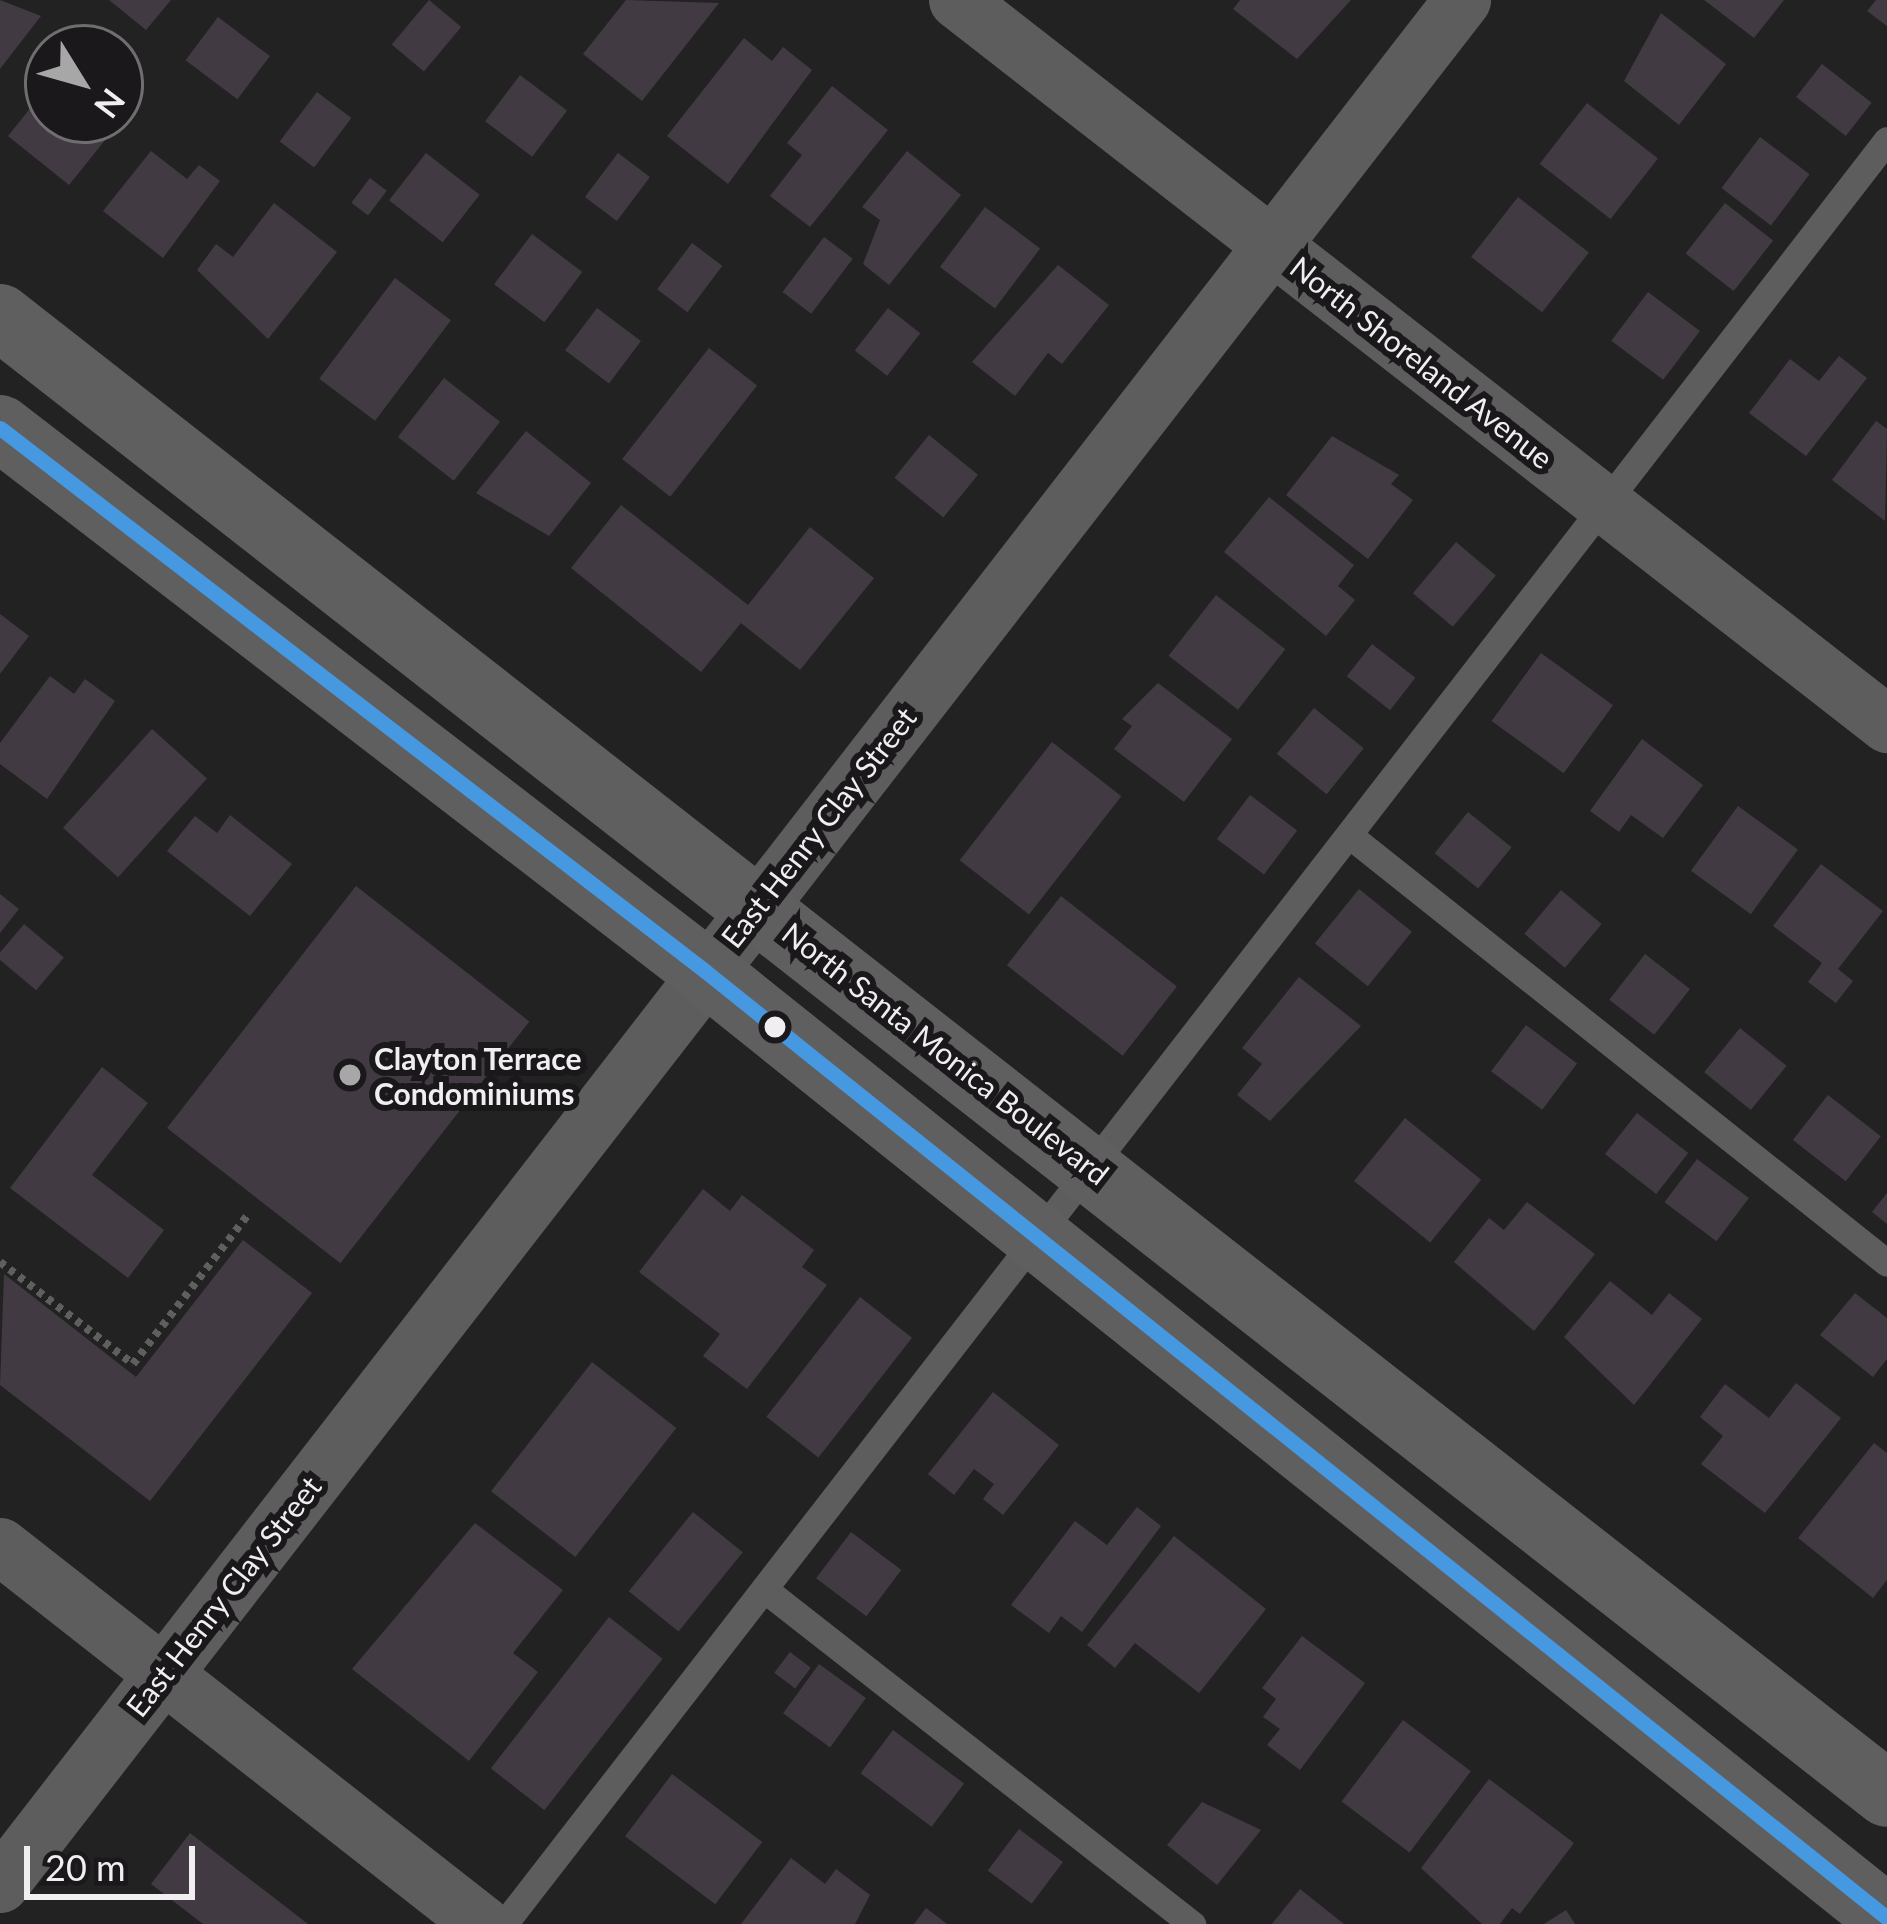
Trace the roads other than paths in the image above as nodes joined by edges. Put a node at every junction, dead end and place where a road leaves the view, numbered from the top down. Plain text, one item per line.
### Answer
1 (957, 0) edge
2 (1462, 0) edge
3 (1887, 140) edge
4 (1271, 246) junction
5 (0, 317) edge
6 (0, 428) edge
7 (1606, 503) junction
8 (1887, 724) edge
9 (1348, 835) junction
10 (757, 904) junction
11 (705, 971) junction
12 (1091, 1167) junction
13 (1036, 1239) junction
14 (1887, 1263) edge
15 (0, 1546) edge
16 (764, 1588) junction
17 (164, 1673) junction
18 (1887, 1794) edge
19 (0, 1884) edge
20 (1887, 1918) edge
21 (482, 1924) edge
22 (504, 1924) edge
23 (1192, 1924) edge

1 - 4 street, North Shoreland Avenue
2 - 4 street, East Henry Clay Street
3 - 7 lane
4 - 7 street, North Shoreland Avenue
4 - 10 street, East Henry Clay Street
5 - 10 street, North Santa Monica Boulevard
6 - 11 street
7 - 8 street, North Shoreland Avenue
7 - 9 lane
9 - 12 lane
9 - 14 lane
10 - 11 street, East Henry Clay Street
10 - 12 street, North Santa Monica Boulevard
11 - 13 street
11 - 17 street, East Henry Clay Street
12 - 13 lane
12 - 18 street, North Santa Monica Boulevard
13 - 16 lane
13 - 20 street
15 - 17 street
16 - 22 lane
16 - 23 lane
17 - 19 street, East Henry Clay Street
17 - 21 street

